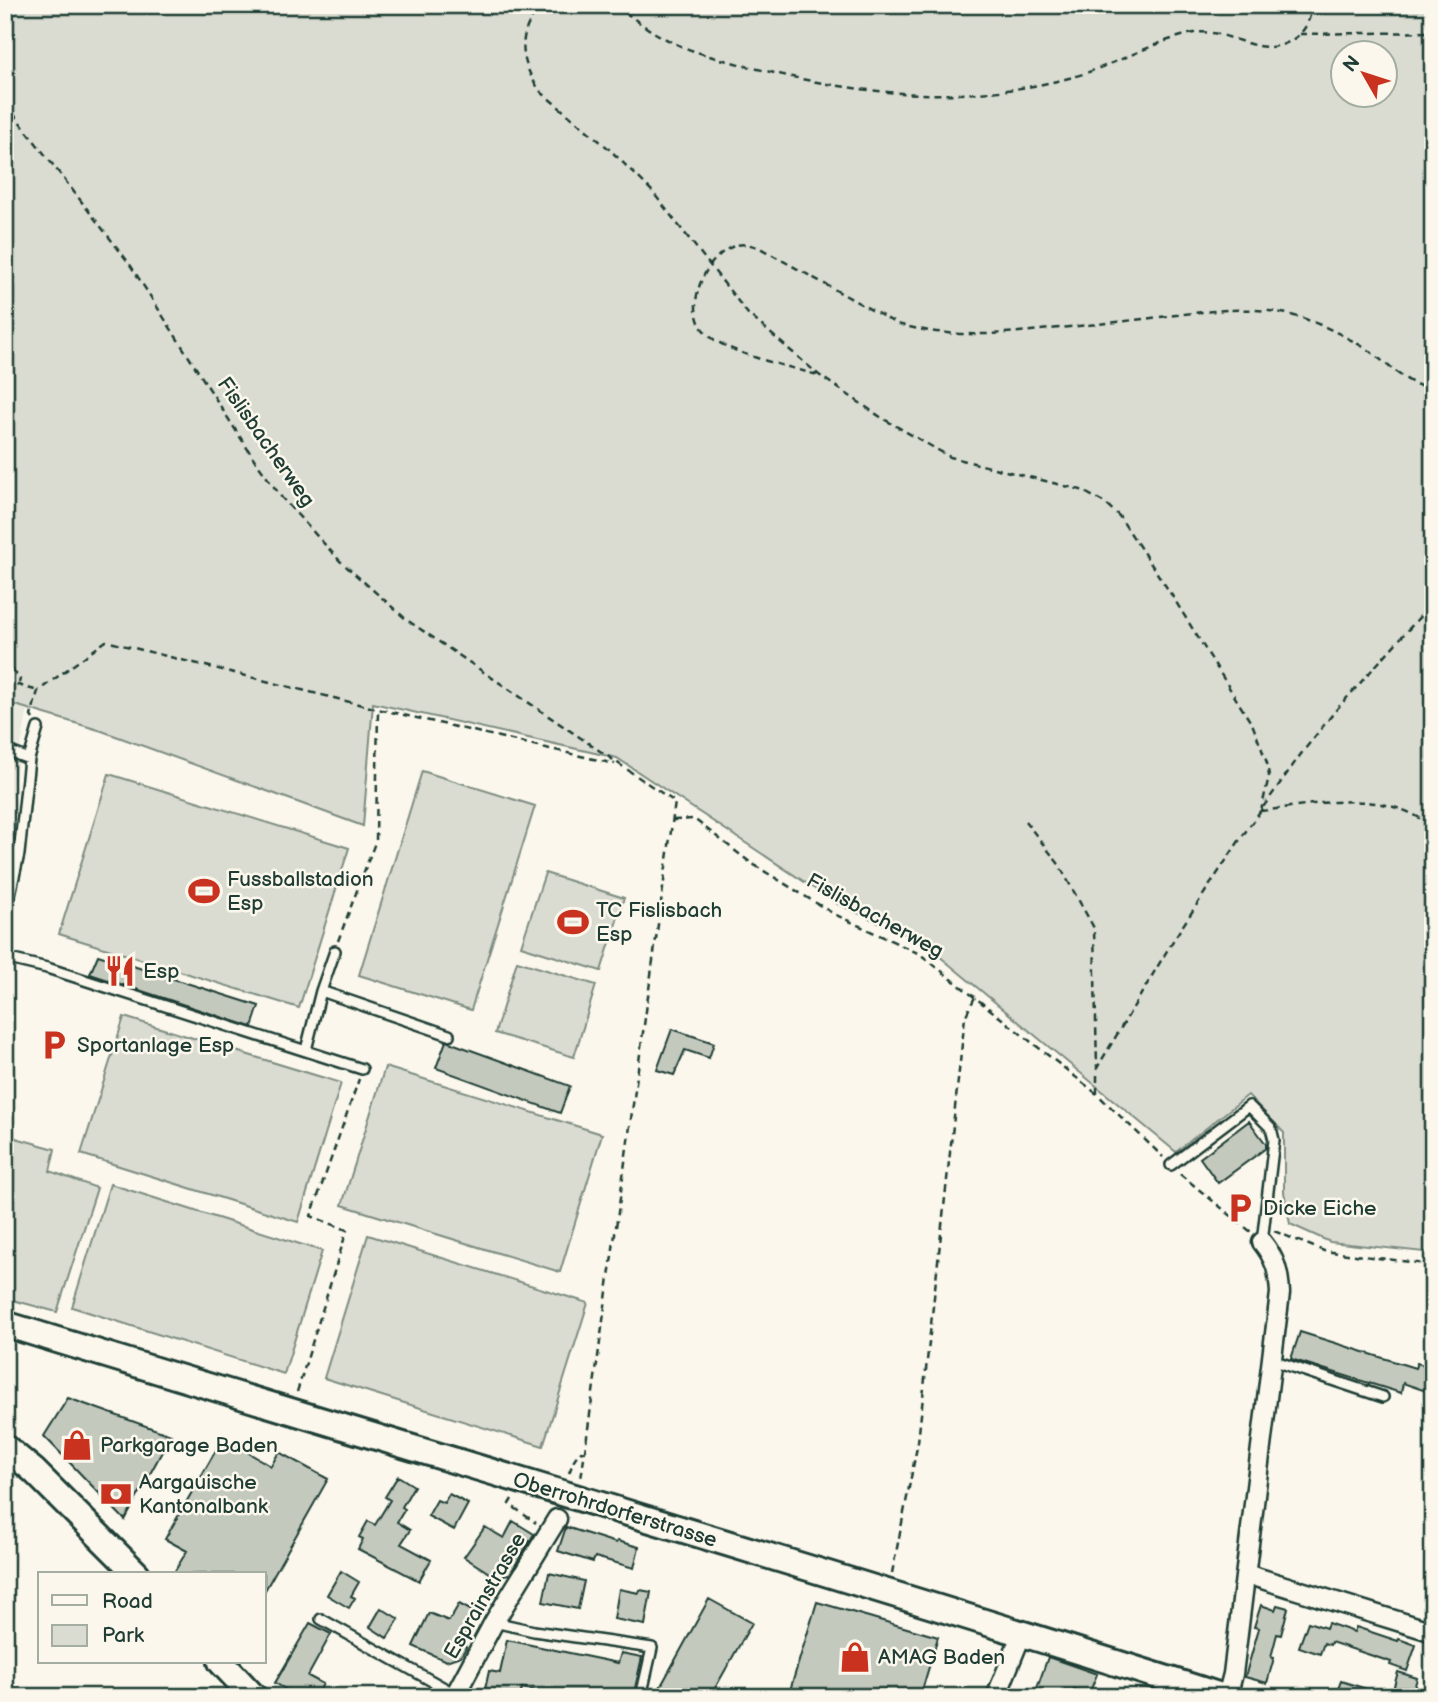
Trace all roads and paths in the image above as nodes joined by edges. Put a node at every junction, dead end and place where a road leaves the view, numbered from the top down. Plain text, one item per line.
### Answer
1 (529, 5) edge
2 (544, 5) edge
3 (615, 5) edge
4 (1312, 5) edge
5 (537, 11) junction
6 (1433, 32) edge
7 (1300, 34) junction
8 (5, 103) edge
9 (710, 266) junction
10 (819, 375) junction
11 (1433, 388) edge
12 (1433, 602) edge
13 (5, 660) edge
14 (18, 685) junction
15 (5, 689) edge
16 (38, 691) junction
17 (378, 709) junction
18 (38, 728) joint
19 (5, 750) edge
20 (29, 759) junction
21 (618, 764) junction
22 (1261, 811) junction
23 (673, 820) junction
24 (1025, 821) dead end
25 (1433, 827) edge
26 (5, 850) edge
27 (19, 854) junction
28 (5, 917) edge
29 (335, 951) joint
30 (5, 958) edge
31 (321, 991) junction
32 (975, 997) junction
33 (449, 1035) dead end
34 (306, 1050) junction
35 (1097, 1068) junction
36 (362, 1069) joint
37 (1097, 1094) junction
38 (1118, 1114) dead end
39 (1171, 1165) dead end
40 (1221, 1208) dead end
41 (1245, 1227) dead end
42 (1263, 1234) junction
43 (1433, 1265) edge
44 (5, 1324) edge
45 (1272, 1360) junction
46 (297, 1392) dead end
47 (1383, 1397) dead end
48 (5, 1447) edge
49 (586, 1452) junction
50 (570, 1474) dead end
51 (512, 1499) dead end
52 (577, 1499) junction
53 (553, 1526) joint
54 (136, 1572) edge
55 (1246, 1574) junction
56 (888, 1593) junction
57 (321, 1619) dead end
58 (494, 1622) junction
59 (1022, 1633) junction
60 (1433, 1633) edge
61 (223, 1664) edge
62 (252, 1694) edge
63 (454, 1696) edge
64 (641, 1697) edge
65 (996, 1697) edge
66 (1225, 1697) edge

1 - 5 path
2 - 5 path
3 - 7 path
4 - 7 path
5 - 9 path
6 - 7 path
8 - 21 path, Fislisbacherweg
9 - 10 path
9 - 10 path
9 - 11 path
10 - 22 path
12 - 22 path
13 - 14 path
14 - 15 path
14 - 16 path
16 - 17 path
16 - 18 path
17 - 21 path
17 - 29 path
18 - 20 lane
19 - 20 lane
20 - 27 lane
21 - 23 path, Fislisbacherweg
22 - 25 path
22 - 35 path
23 - 32 path, Fislisbacherweg
23 - 49 path
24 - 35 path
26 - 27 lane
27 - 28 lane
29 - 31 lane
30 - 34 lane
31 - 33 lane
31 - 34 lane
32 - 37 path, Fislisbacherweg
32 - 56 path
34 - 36 lane
35 - 37 path
36 - 46 path
37 - 38 path, Fislisbacherweg
39 - 42 lane
40 - 41 path
42 - 43 path
42 - 45 street
44 - 52 main road, Oberrohrdorferstrasse
45 - 47 lane
45 - 55 street
48 - 54 main road
49 - 50 path
49 - 52 path
51 - 53 path
52 - 56 main road, Oberrohrdorferstrasse
53 - 58 street, Esprainstrasse
55 - 60 street
55 - 66 street
56 - 59 main road, Oberrohrdorferstrasse
57 - 63 lane
58 - 63 street, Esprainstrasse
58 - 64 lane
59 - 65 street
59 - 66 main road, Oberrohrdorferstrasse
61 - 62 main road

